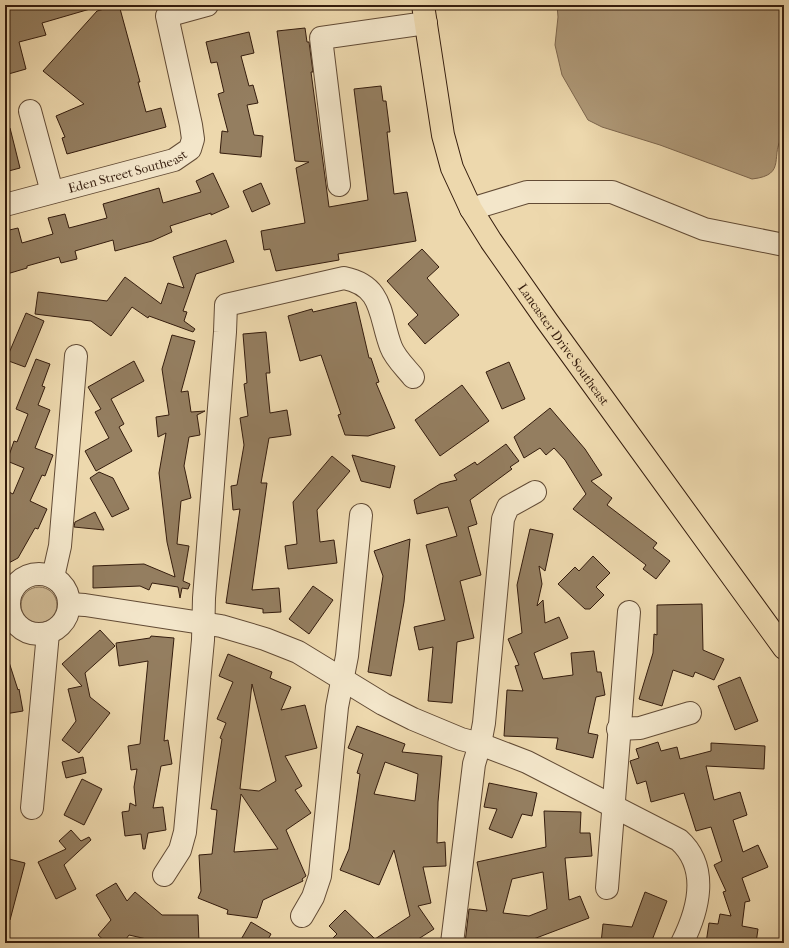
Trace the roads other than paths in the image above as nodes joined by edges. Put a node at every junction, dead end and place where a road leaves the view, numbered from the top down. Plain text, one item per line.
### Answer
1 (207, 5) edge
2 (165, 10) edge
3 (424, 14) edge
4 (30, 111) dead end
5 (339, 185) dead end
6 (52, 192) junction
7 (5, 205) edge
8 (471, 209) junction
9 (784, 245) edge
10 (76, 356) dead end
11 (413, 377) dead end
12 (535, 492) dead end
13 (361, 515) dead end
14 (53, 577) junction
15 (69, 604) junction
16 (7, 606) edge
17 (629, 612) dead end
18 (203, 624) junction
19 (48, 633) junction
20 (784, 648) edge
21 (343, 678) junction
22 (690, 713) dead end
23 (618, 730) junction
24 (480, 744) junction
25 (32, 808) dead end
26 (614, 808) junction
27 (164, 875) dead end
28 (607, 888) dead end
29 (302, 916) dead end
30 (452, 943) edge
31 (682, 943) edge

1 - 2 street, Eden Street Southeast
2 - 6 street, Eden Street Southeast
3 - 5 street
3 - 8 main road, Lancaster Drive Southeast
4 - 6 street, Eden Street Southeast
6 - 7 street, Eden Street Southeast
8 - 9 street
8 - 20 main road, Lancaster Drive Southeast
10 - 14 street
11 - 18 street
12 - 24 street
13 - 21 street
14 - 15 street
14 - 16 street
15 - 18 street
15 - 19 street
16 - 19 street
17 - 23 street
18 - 21 street
18 - 27 street
19 - 25 street
21 - 24 street
21 - 29 street
22 - 23 street
23 - 26 street
24 - 26 street
24 - 30 street
26 - 28 street
26 - 31 street

